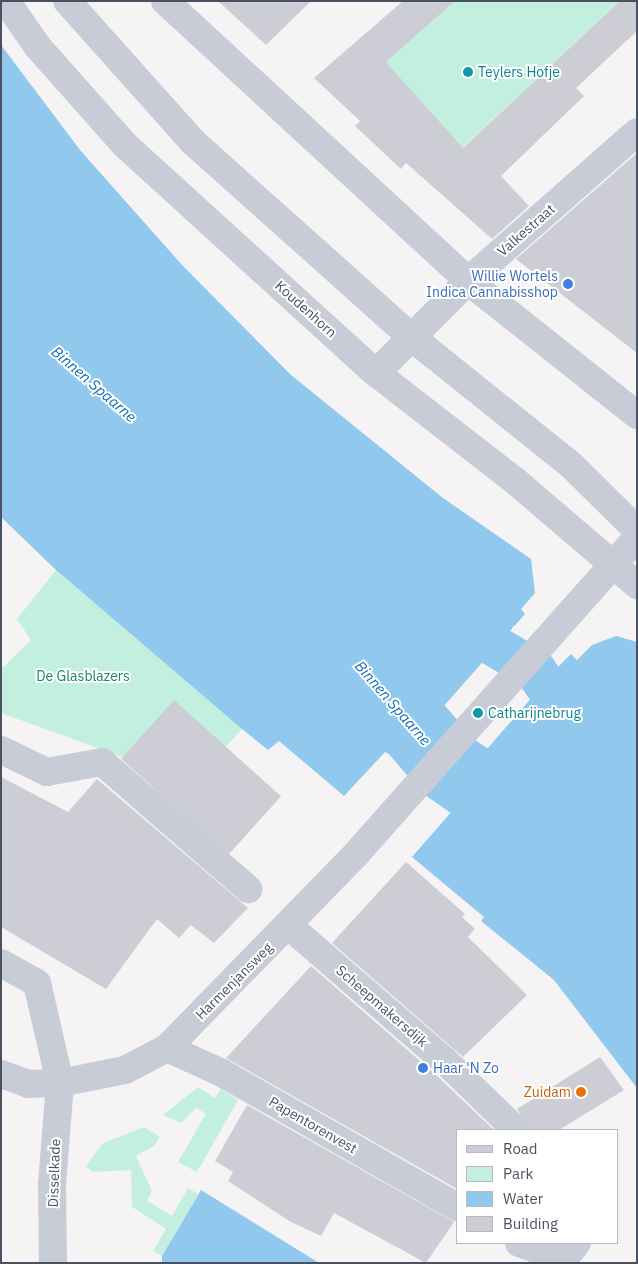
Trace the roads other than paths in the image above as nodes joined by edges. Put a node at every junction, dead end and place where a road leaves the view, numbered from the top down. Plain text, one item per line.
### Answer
1 (6, 1) edge
2 (67, 1) edge
3 (164, 1) edge
4 (637, 132) edge
5 (468, 281) junction
6 (410, 336) junction
7 (376, 373) junction
8 (637, 415) edge
9 (637, 530) edge
10 (637, 538) edge
11 (613, 562) junction
12 (637, 585) edge
13 (1, 750) edge
14 (248, 889) dead end
15 (289, 926) junction
16 (1, 963) edge
17 (167, 1048) junction
18 (1, 1074) edge
19 (60, 1084) junction
20 (515, 1129) edge
21 (456, 1206) edge
22 (525, 1244) edge
23 (53, 1250) edge
24 (570, 1251) edge

1 - 7 street, Koudenhorn
2 - 6 street
3 - 5 street
4 - 5 street, Valkestraat
5 - 6 street, Valkestraat
5 - 8 street
6 - 7 street, Valkestraat
6 - 9 street
7 - 11 street, Koudenhorn
10 - 11 street
11 - 12 street, Koudenhorn
11 - 15 street, Harmenjansweg
13 - 14 street
15 - 17 street, Harmenjansweg
15 - 20 street, Scheepmakersdijk
16 - 19 street
17 - 19 street, Harmenjansweg
17 - 21 street, Papentorenvest
18 - 19 street, Harmenjansweg
19 - 23 street, Disselkade
22 - 24 street

